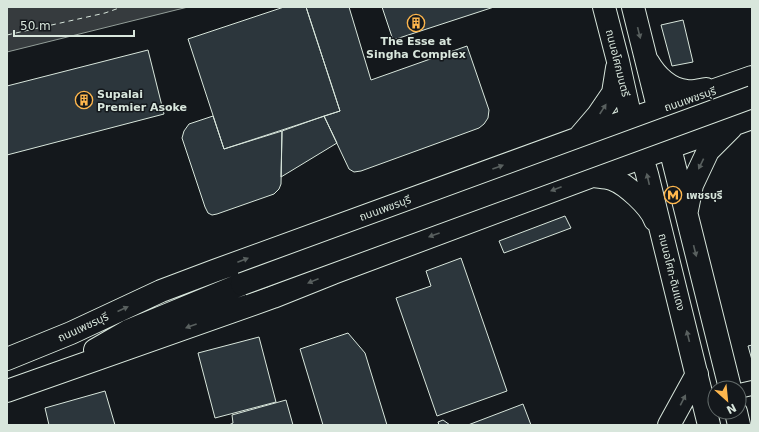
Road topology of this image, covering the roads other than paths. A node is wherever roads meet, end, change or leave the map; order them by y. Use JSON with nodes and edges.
{"nodes":[{"id":1,"x":604,"y":7,"type":"edge"},
{"id":2,"x":633,"y":7,"type":"edge"},
{"id":3,"x":646,"y":59,"type":"junction"},
{"id":4,"x":618,"y":61,"type":"junction"},
{"id":5,"x":752,"y":77,"type":"edge"},
{"id":6,"x":724,"y":88,"type":"junction"},
{"id":7,"x":752,"y":96,"type":"edge"},
{"id":8,"x":659,"y":110,"type":"junction"},
{"id":9,"x":631,"y":119,"type":"junction"},
{"id":10,"x":743,"y":121,"type":"edge"},
{"id":11,"x":578,"y":138,"type":"junction"},
{"id":12,"x":670,"y":148,"type":"junction"},
{"id":13,"x":643,"y":157,"type":"junction"},
{"id":14,"x":592,"y":176,"type":"junction"},
{"id":15,"x":461,"y":181,"type":"junction"},
{"id":16,"x":686,"y":213,"type":"junction"},
{"id":17,"x":476,"y":219,"type":"junction"},
{"id":18,"x":665,"y":244,"type":"junction"},
{"id":19,"x":128,"y":331,"type":"junction"},
{"id":20,"x":15,"y":356,"type":"edge"},
{"id":21,"x":697,"y":374,"type":"junction"},
{"id":22,"x":728,"y":380,"type":"edge"},
{"id":23,"x":36,"y":381,"type":"junction"},
{"id":24,"x":7,"y":391,"type":"edge"},
{"id":25,"x":669,"y":425,"type":"edge"},
{"id":26,"x":709,"y":425,"type":"edge"}],
"edges":[{"from":1,"to":4,"type":"main road","name":"ถนนอโศกมนตรี"},
{"from":2,"to":3,"type":"main road","one_way":true},
{"from":3,"to":6,"type":"main road"},
{"from":3,"to":8,"type":"main road"},
{"from":4,"to":9,"type":"main road","name":"ถนนอโศกมนตรี"},
{"from":11,"to":4,"type":"main road","one_way":true},
{"from":5,"to":6,"type":"main road","name":"ถนนเพชรบุรี"},
{"from":6,"to":8,"type":"main road","name":"ถนนเพชรบุรี"},
{"from":7,"to":19,"type":"main road","name":"ถนนเพชรบุรี","bridge":true},
{"from":8,"to":9,"type":"main road","name":"ถนนเพชรบุรี"},
{"from":8,"to":12,"type":"main road"},
{"from":9,"to":11,"type":"main road","name":"ถนนเพชรบุรี"},
{"from":9,"to":13,"type":"main road","name":"ถนนอโศก-ดินแดง"},
{"from":10,"to":12,"type":"main road","name":"ถนนเพชรบุรี"},
{"from":10,"to":16,"type":"main road","one_way":true},
{"from":15,"to":11,"type":"main road","name":"ถนนเพชรบุรี","one_way":true},
{"from":12,"to":13,"type":"main road","name":"ถนนเพชรบุรี"},
{"from":12,"to":16,"type":"main road"},
{"from":13,"to":14,"type":"main road","name":"ถนนเพชรบุรี"},
{"from":18,"to":13,"type":"main road","name":"ถนนอโศก-ดินแดง","one_way":true},
{"from":14,"to":17,"type":"main road","name":"ถนนเพชรบุรี","one_way":true},
{"from":14,"to":18,"type":"main road"},
{"from":15,"to":17,"type":"main road"},
{"from":20,"to":15,"type":"main road","name":"ถนนเพชรบุรี","one_way":true},
{"from":16,"to":22,"type":"main road","one_way":true},
{"from":17,"to":23,"type":"main road","name":"ถนนเพชรบุรี","one_way":true},
{"from":21,"to":18,"type":"main road","name":"ถนนอโศก-ดินแดง","one_way":true},
{"from":19,"to":20,"type":"main road","name":"ถนนเพชรบุรี"},
{"from":19,"to":23,"type":"main road","name":"ถนนเพชรบุรี"},
{"from":25,"to":21,"type":"main road","one_way":true},
{"from":21,"to":26,"type":"main road","name":"ถนนอโศก-ดินแดง"},
{"from":23,"to":24,"type":"main road","name":"ถนนเพชรบุรี"}]}
